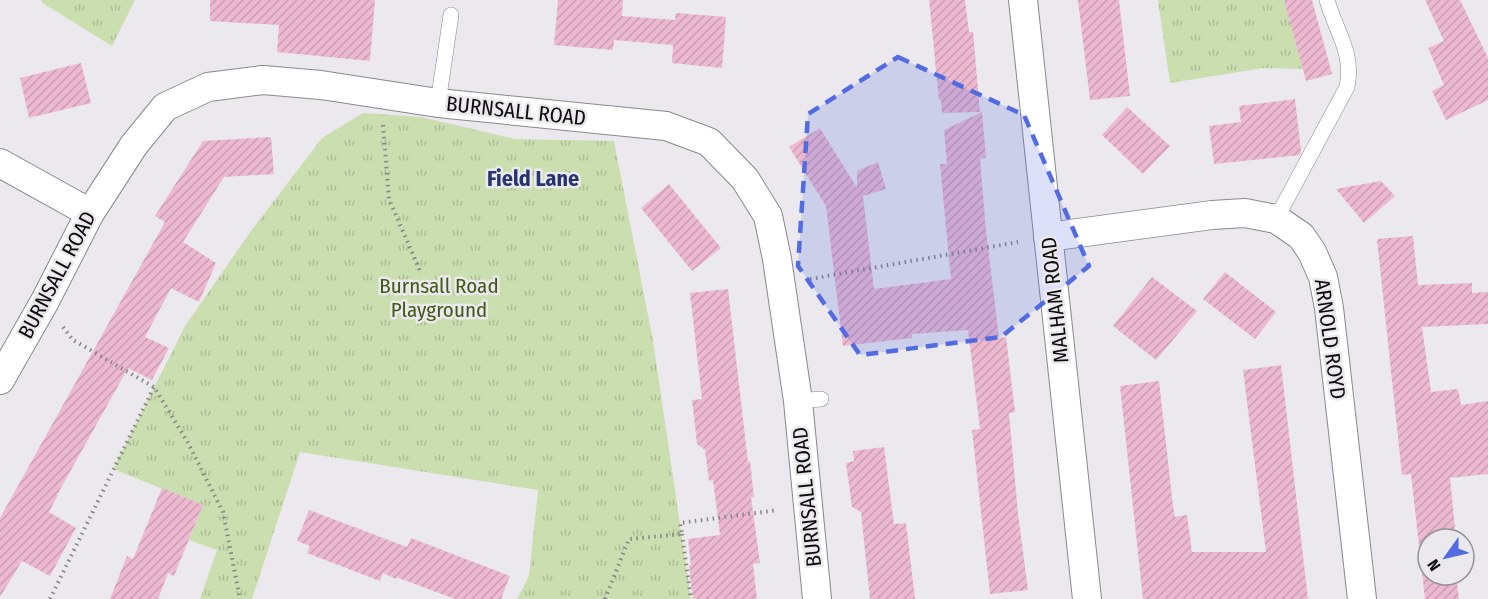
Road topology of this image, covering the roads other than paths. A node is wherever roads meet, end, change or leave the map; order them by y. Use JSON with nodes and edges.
{"nodes":[{"id":1,"x":1023,"y":0,"type":"edge"},
{"id":2,"x":1327,"y":0,"type":"edge"},
{"id":3,"x":451,"y":15,"type":"dead end"},
{"id":4,"x":438,"y":103,"type":"junction"},
{"id":5,"x":0,"y":163,"type":"edge"},
{"id":6,"x":90,"y":213,"type":"junction"},
{"id":7,"x":1276,"y":219,"type":"junction"},
{"id":8,"x":1048,"y":237,"type":"junction"},
{"id":9,"x":0,"y":380,"type":"edge"},
{"id":10,"x":817,"y":599,"type":"edge"},
{"id":11,"x":1087,"y":599,"type":"edge"},
{"id":12,"x":1362,"y":599,"type":"edge"}],
"edges":[{"from":1,"to":8,"type":"street","name":"MALHAM ROAD"},
{"from":2,"to":7,"type":"lane"},
{"from":3,"to":4,"type":"lane"},
{"from":4,"to":6,"type":"street","name":"BURNSALL ROAD"},
{"from":4,"to":10,"type":"street","name":"BURNSALL ROAD"},
{"from":5,"to":6,"type":"street"},
{"from":6,"to":9,"type":"street","name":"BURNSALL ROAD"},
{"from":7,"to":8,"type":"street","name":"ARNOLD ROYD"},
{"from":7,"to":12,"type":"street","name":"ARNOLD ROYD"},
{"from":8,"to":11,"type":"street","name":"MALHAM ROAD"}]}
